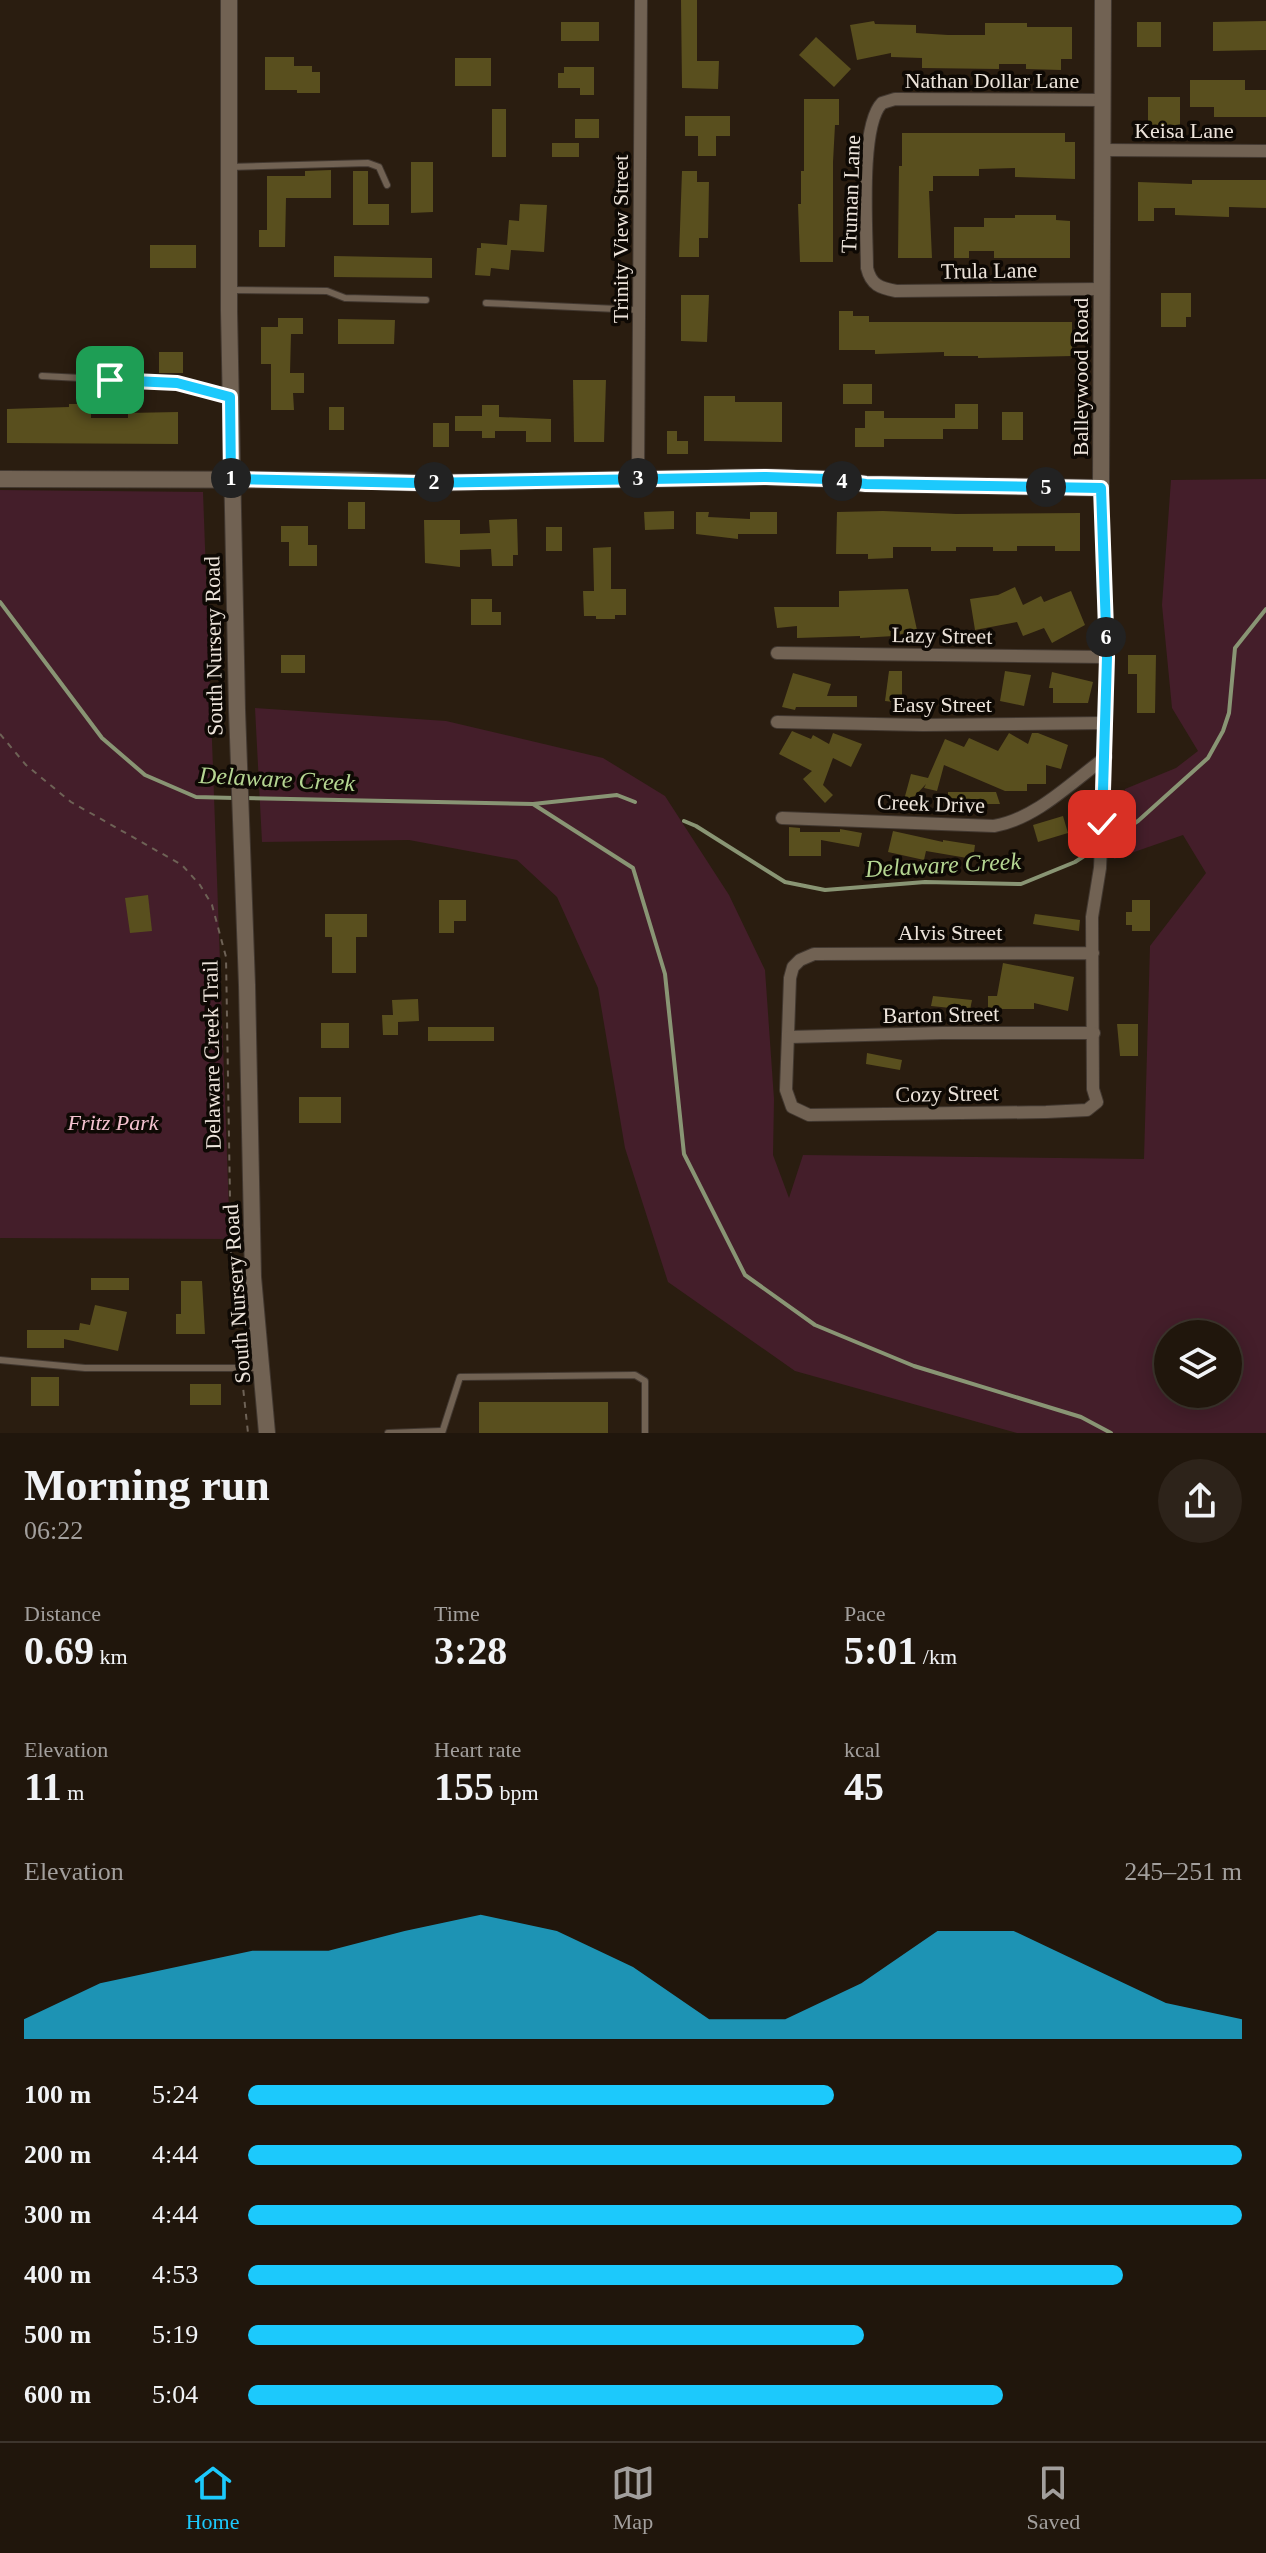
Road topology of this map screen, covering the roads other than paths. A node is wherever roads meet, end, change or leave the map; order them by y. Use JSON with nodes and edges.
{"nodes":[{"id":1,"x":229,"y":0,"type":"edge"},
{"id":2,"x":641,"y":0,"type":"edge"},
{"id":3,"x":1103,"y":0,"type":"edge"},
{"id":4,"x":1103,"y":100,"type":"junction"},
{"id":5,"x":882,"y":103,"type":"joint"},
{"id":6,"x":1103,"y":150,"type":"junction"},
{"id":7,"x":1266,"y":151,"type":"edge"},
{"id":8,"x":229,"y":167,"type":"junction"},
{"id":9,"x":387,"y":185,"type":"dead end"},
{"id":10,"x":877,"y":286,"type":"joint"},
{"id":11,"x":1102,"y":289,"type":"junction"},
{"id":12,"x":229,"y":290,"type":"junction"},
{"id":13,"x":426,"y":300,"type":"dead end"},
{"id":14,"x":486,"y":303,"type":"dead end"},
{"id":15,"x":639,"y":310,"type":"junction"},
{"id":16,"x":42,"y":376,"type":"dead end"},
{"id":17,"x":230,"y":397,"type":"junction"},
{"id":18,"x":638,"y":478,"type":"junction"},
{"id":19,"x":0,"y":479,"type":"edge"},
{"id":20,"x":231,"y":479,"type":"junction"},
{"id":21,"x":1101,"y":488,"type":"junction"},
{"id":22,"x":777,"y":653,"type":"dead end"},
{"id":23,"x":1107,"y":657,"type":"junction"},
{"id":24,"x":777,"y":722,"type":"dead end"},
{"id":25,"x":1106,"y":723,"type":"junction"},
{"id":26,"x":1106,"y":757,"type":"junction"},
{"id":27,"x":782,"y":818,"type":"dead end"},
{"id":28,"x":1093,"y":953,"type":"junction"},
{"id":29,"x":1094,"y":1033,"type":"junction"},
{"id":30,"x":789,"y":1037,"type":"junction"},
{"id":31,"x":1093,"y":1089,"type":"joint"},
{"id":32,"x":0,"y":1360,"type":"edge"},
{"id":33,"x":261,"y":1368,"type":"junction"},
{"id":34,"x":441,"y":1432,"type":"edge"},
{"id":35,"x":267,"y":1433,"type":"edge"},
{"id":36,"x":388,"y":1433,"type":"edge"},
{"id":37,"x":645,"y":1433,"type":"edge"}],
"edges":[{"from":1,"to":8,"type":"street","name":"South Nursery Road"},
{"from":2,"to":15,"type":"street","name":"Trinity View Street"},
{"from":3,"to":4,"type":"street","name":"Balleywood Road"},
{"from":4,"to":5,"type":"street","name":"Nathan Dollar Lane"},
{"from":4,"to":6,"type":"street","name":"Balleywood Road"},
{"from":5,"to":10,"type":"street","name":"Truman Lane"},
{"from":6,"to":7,"type":"street","name":"Keisa Lane"},
{"from":6,"to":11,"type":"street","name":"Balleywood Road"},
{"from":8,"to":9,"type":"lane"},
{"from":8,"to":12,"type":"street","name":"South Nursery Road"},
{"from":10,"to":11,"type":"street","name":"Trula Lane"},
{"from":11,"to":21,"type":"street","name":"Balleywood Road"},
{"from":12,"to":13,"type":"lane"},
{"from":12,"to":17,"type":"street","name":"South Nursery Road"},
{"from":14,"to":15,"type":"lane"},
{"from":15,"to":18,"type":"street","name":"Trinity View Street"},
{"from":16,"to":17,"type":"lane"},
{"from":17,"to":20,"type":"street","name":"South Nursery Road"},
{"from":18,"to":20,"type":"street"},
{"from":18,"to":21,"type":"street"},
{"from":19,"to":20,"type":"street"},
{"from":20,"to":33,"type":"street","name":"South Nursery Road"},
{"from":21,"to":23,"type":"street","name":"Balleywood Road"},
{"from":22,"to":23,"type":"street","name":"Lazy Street"},
{"from":23,"to":25,"type":"street","name":"Balleywood Road"},
{"from":24,"to":25,"type":"street","name":"Easy Street"},
{"from":25,"to":26,"type":"street","name":"Balleywood Road"},
{"from":26,"to":27,"type":"street","name":"Creek Drive"},
{"from":26,"to":28,"type":"street","name":"Balleywood Road"},
{"from":28,"to":29,"type":"street","name":"Balleywood Road"},
{"from":28,"to":30,"type":"street","name":"Alvis Street"},
{"from":29,"to":30,"type":"street","name":"Barton Street"},
{"from":29,"to":31,"type":"street","name":"Balleywood Road"},
{"from":30,"to":31,"type":"street","name":"Cozy Street"},
{"from":32,"to":33,"type":"lane"},
{"from":33,"to":35,"type":"street","name":"South Nursery Road"},
{"from":34,"to":36,"type":"lane"},
{"from":34,"to":37,"type":"lane"}]}
